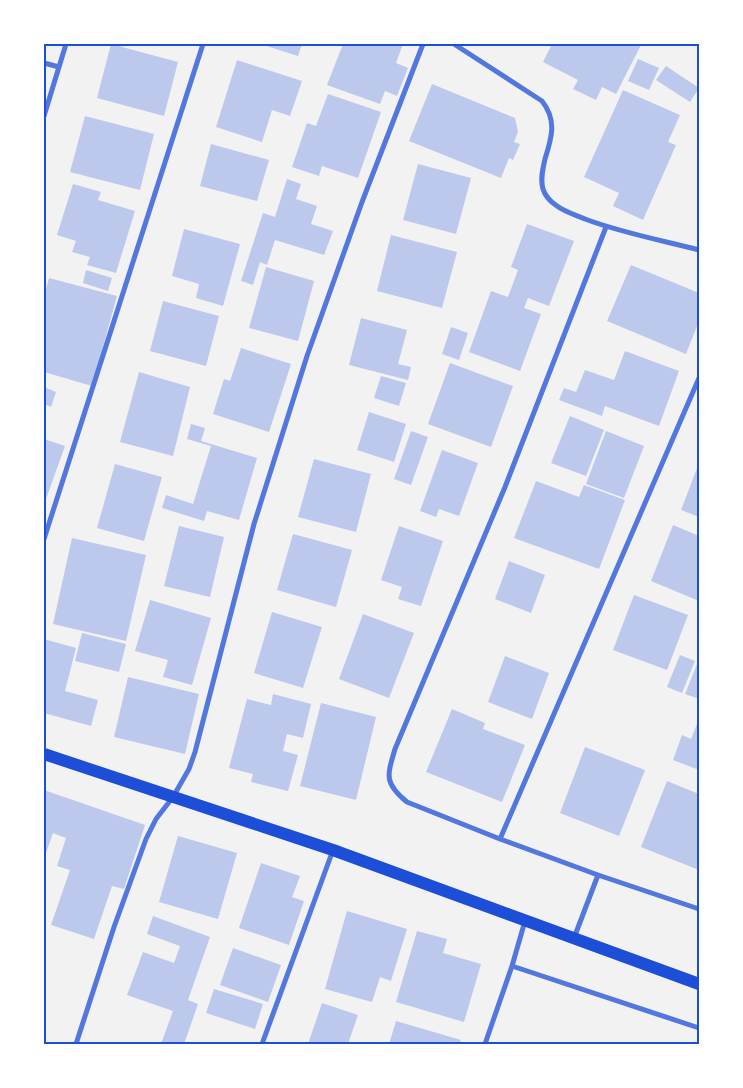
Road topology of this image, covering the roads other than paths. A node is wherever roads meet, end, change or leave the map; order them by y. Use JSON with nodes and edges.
{"nodes":[{"id":1,"x":66,"y":44,"type":"edge"},
{"id":2,"x":203,"y":44,"type":"edge"},
{"id":3,"x":423,"y":44,"type":"edge"},
{"id":4,"x":454,"y":44,"type":"edge"},
{"id":5,"x":44,"y":63,"type":"edge"},
{"id":6,"x":59,"y":67,"type":"junction"},
{"id":7,"x":44,"y":116,"type":"edge"},
{"id":8,"x":606,"y":227,"type":"junction"},
{"id":9,"x":699,"y":248,"type":"edge"},
{"id":10,"x":699,"y":378,"type":"edge"},
{"id":11,"x":44,"y":539,"type":"edge"},
{"id":12,"x":44,"y":754,"type":"edge"},
{"id":13,"x":173,"y":797,"type":"junction"},
{"id":14,"x":500,"y":839,"type":"junction"},
{"id":15,"x":333,"y":850,"type":"junction"},
{"id":16,"x":598,"y":875,"type":"junction"},
{"id":17,"x":699,"y":909,"type":"edge"},
{"id":18,"x":525,"y":920,"type":"junction"},
{"id":19,"x":574,"y":938,"type":"junction"},
{"id":20,"x":512,"y":966,"type":"junction"},
{"id":21,"x":699,"y":984,"type":"edge"},
{"id":22,"x":699,"y":1028,"type":"edge"},
{"id":23,"x":76,"y":1044,"type":"edge"},
{"id":24,"x":262,"y":1044,"type":"edge"},
{"id":25,"x":485,"y":1044,"type":"edge"}],
"edges":[{"from":1,"to":6,"type":"street"},
{"from":2,"to":11,"type":"street"},
{"from":3,"to":13,"type":"street"},
{"from":4,"to":8,"type":"street"},
{"from":5,"to":6,"type":"street"},
{"from":6,"to":7,"type":"street"},
{"from":8,"to":9,"type":"street"},
{"from":8,"to":14,"type":"street"},
{"from":10,"to":14,"type":"street"},
{"from":12,"to":13,"type":"main road"},
{"from":13,"to":15,"type":"main road"},
{"from":13,"to":23,"type":"street"},
{"from":14,"to":16,"type":"street"},
{"from":15,"to":18,"type":"main road"},
{"from":15,"to":24,"type":"street"},
{"from":16,"to":17,"type":"street"},
{"from":16,"to":19,"type":"street"},
{"from":18,"to":19,"type":"main road"},
{"from":18,"to":20,"type":"street"},
{"from":19,"to":21,"type":"main road"},
{"from":20,"to":22,"type":"street"},
{"from":20,"to":25,"type":"street"}]}
